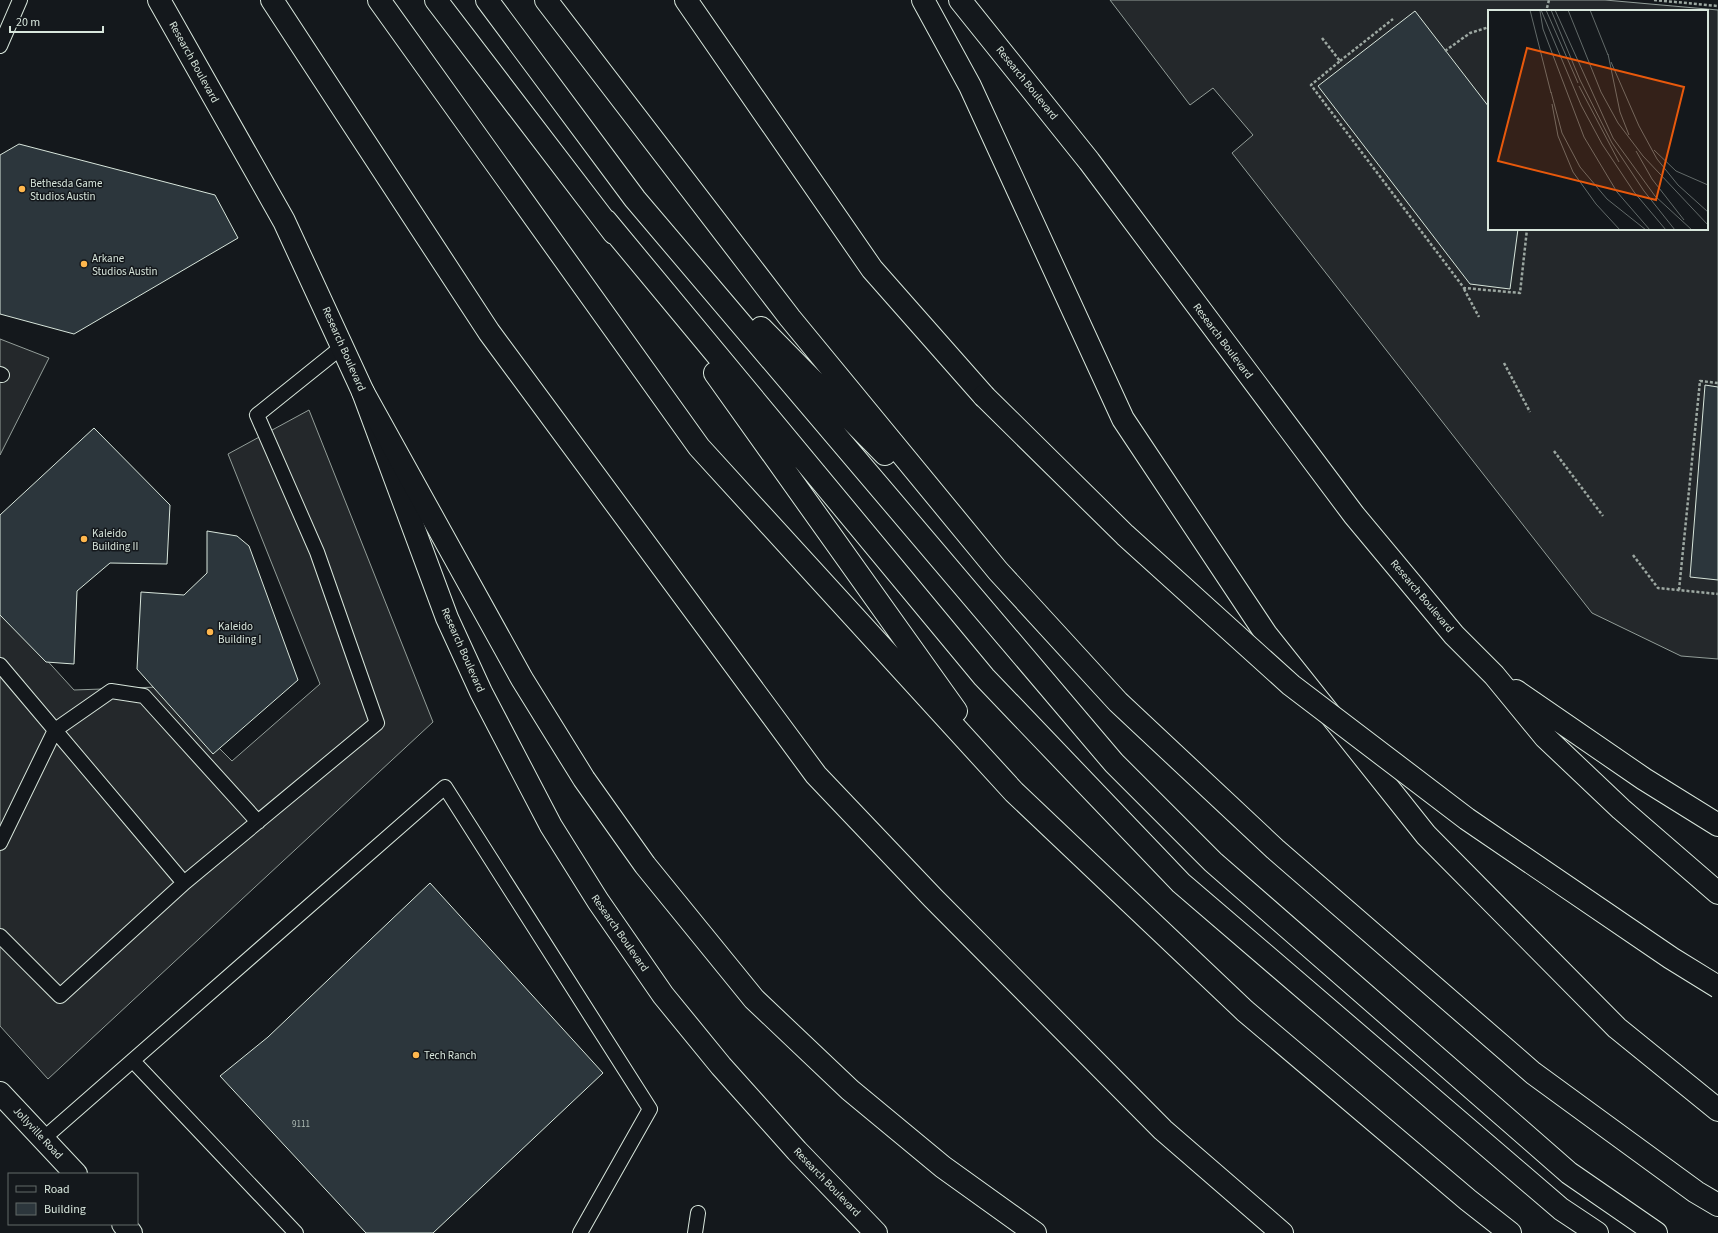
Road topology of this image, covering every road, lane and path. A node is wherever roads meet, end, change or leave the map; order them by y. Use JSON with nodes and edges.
{"nodes":[{"id":1,"x":20,"y":0,"type":"edge"},
{"id":2,"x":159,"y":0,"type":"edge"},
{"id":3,"x":272,"y":0,"type":"edge"},
{"id":4,"x":379,"y":0,"type":"edge"},
{"id":5,"x":436,"y":0,"type":"edge"},
{"id":6,"x":487,"y":0,"type":"edge"},
{"id":7,"x":546,"y":0,"type":"edge"},
{"id":8,"x":686,"y":0,"type":"edge"},
{"id":9,"x":923,"y":0,"type":"edge"},
{"id":10,"x":960,"y":0,"type":"edge"},
{"id":11,"x":1549,"y":0,"type":"edge"},
{"id":12,"x":1654,"y":0,"type":"edge"},
{"id":13,"x":1718,"y":6,"type":"edge"},
{"id":14,"x":1547,"y":8,"type":"dead end"},
{"id":15,"x":1393,"y":19,"type":"dead end"},
{"id":16,"x":1488,"y":27,"type":"edge"},
{"id":17,"x":1322,"y":38,"type":"dead end"},
{"id":18,"x":0,"y":46,"type":"edge"},
{"id":19,"x":1445,"y":50,"type":"dead end"},
{"id":20,"x":1340,"y":61,"type":"junction"},
{"id":21,"x":635,"y":199,"type":"junction"},
{"id":22,"x":606,"y":221,"type":"junction"},
{"id":23,"x":1527,"y":230,"type":"edge"},
{"id":24,"x":1464,"y":288,"type":"junction"},
{"id":25,"x":1479,"y":317,"type":"dead end"},
{"id":26,"x":343,"y":346,"type":"junction"},
{"id":27,"x":1504,"y":363,"type":"dead end"},
{"id":28,"x":1718,"y":384,"type":"edge"},
{"id":29,"x":363,"y":392,"type":"junction"},
{"id":30,"x":1530,"y":412,"type":"dead end"},
{"id":31,"x":1554,"y":451,"type":"dead end"},
{"id":32,"x":1603,"y":516,"type":"dead end"},
{"id":33,"x":1633,"y":555,"type":"dead end"},
{"id":34,"x":998,"y":571,"type":"junction"},
{"id":35,"x":1679,"y":590,"type":"junction"},
{"id":36,"x":1718,"y":594,"type":"edge"},
{"id":37,"x":0,"y":665,"type":"edge"},
{"id":38,"x":1494,"y":675,"type":"junction"},
{"id":39,"x":54,"y":730,"type":"junction"},
{"id":40,"x":1014,"y":792,"type":"junction"},
{"id":41,"x":258,"y":822,"type":"junction"},
{"id":42,"x":1718,"y":825,"type":"edge"},
{"id":43,"x":0,"y":843,"type":"edge"},
{"id":44,"x":184,"y":883,"type":"junction"},
{"id":45,"x":1718,"y":893,"type":"edge"},
{"id":46,"x":0,"y":936,"type":"edge"},
{"id":47,"x":1718,"y":987,"type":"edge"},
{"id":48,"x":133,"y":1061,"type":"junction"},
{"id":49,"x":0,"y":1093,"type":"edge"},
{"id":50,"x":1718,"y":1110,"type":"edge"},
{"id":51,"x":43,"y":1139,"type":"junction"},
{"id":52,"x":75,"y":1173,"type":"edge"},
{"id":53,"x":1718,"y":1205,"type":"edge"},
{"id":54,"x":698,"y":1213,"type":"dead end"},
{"id":55,"x":124,"y":1225,"type":"edge"},
{"id":56,"x":131,"y":1233,"type":"edge"},
{"id":57,"x":296,"y":1233,"type":"edge"},
{"id":58,"x":580,"y":1233,"type":"edge"},
{"id":59,"x":695,"y":1233,"type":"edge"},
{"id":60,"x":876,"y":1233,"type":"edge"},
{"id":61,"x":1035,"y":1233,"type":"edge"},
{"id":62,"x":1282,"y":1233,"type":"edge"},
{"id":63,"x":1510,"y":1233,"type":"edge"},
{"id":64,"x":1598,"y":1233,"type":"edge"},
{"id":65,"x":1656,"y":1233,"type":"edge"}],
"edges":[{"from":1,"to":18,"type":"lane"},
{"from":2,"to":26,"type":"main road","name":"Research Boulevard"},
{"from":3,"to":62,"type":"main road"},
{"from":4,"to":40,"type":"main road"},
{"from":5,"to":22,"type":"main road"},
{"from":6,"to":21,"type":"main road"},
{"from":7,"to":34,"type":"main road"},
{"from":8,"to":47,"type":"main road","bridge":true},
{"from":9,"to":50,"type":"main road"},
{"from":10,"to":38,"type":"main road","name":"Research Boulevard"},
{"from":11,"to":14,"type":"path"},
{"from":12,"to":13,"type":"path"},
{"from":15,"to":20,"type":"path"},
{"from":16,"to":19,"type":"path"},
{"from":17,"to":20,"type":"path"},
{"from":20,"to":24,"type":"path"},
{"from":21,"to":34,"type":"main road"},
{"from":21,"to":65,"type":"main road"},
{"from":22,"to":40,"type":"main road"},
{"from":22,"to":64,"type":"main road"},
{"from":23,"to":24,"type":"path"},
{"from":24,"to":25,"type":"path"},
{"from":26,"to":29,"type":"main road","name":"Research Boulevard"},
{"from":26,"to":41,"type":"lane"},
{"from":27,"to":30,"type":"path"},
{"from":28,"to":35,"type":"path"},
{"from":29,"to":60,"type":"main road","name":"Research Boulevard"},
{"from":29,"to":61,"type":"main road"},
{"from":31,"to":32,"type":"path"},
{"from":33,"to":35,"type":"path"},
{"from":34,"to":53,"type":"main road"},
{"from":35,"to":36,"type":"path"},
{"from":37,"to":39,"type":"lane"},
{"from":38,"to":42,"type":"main road"},
{"from":38,"to":45,"type":"main road"},
{"from":39,"to":41,"type":"lane"},
{"from":39,"to":43,"type":"lane"},
{"from":39,"to":44,"type":"lane"},
{"from":40,"to":63,"type":"main road"},
{"from":41,"to":44,"type":"lane"},
{"from":44,"to":46,"type":"lane"},
{"from":48,"to":51,"type":"lane"},
{"from":48,"to":57,"type":"lane"},
{"from":48,"to":58,"type":"lane"},
{"from":49,"to":51,"type":"main road","name":"Jollyville Road"},
{"from":51,"to":52,"type":"main road","name":"Jollyville Road"},
{"from":54,"to":59,"type":"lane"},
{"from":55,"to":56,"type":"main road"}]}
